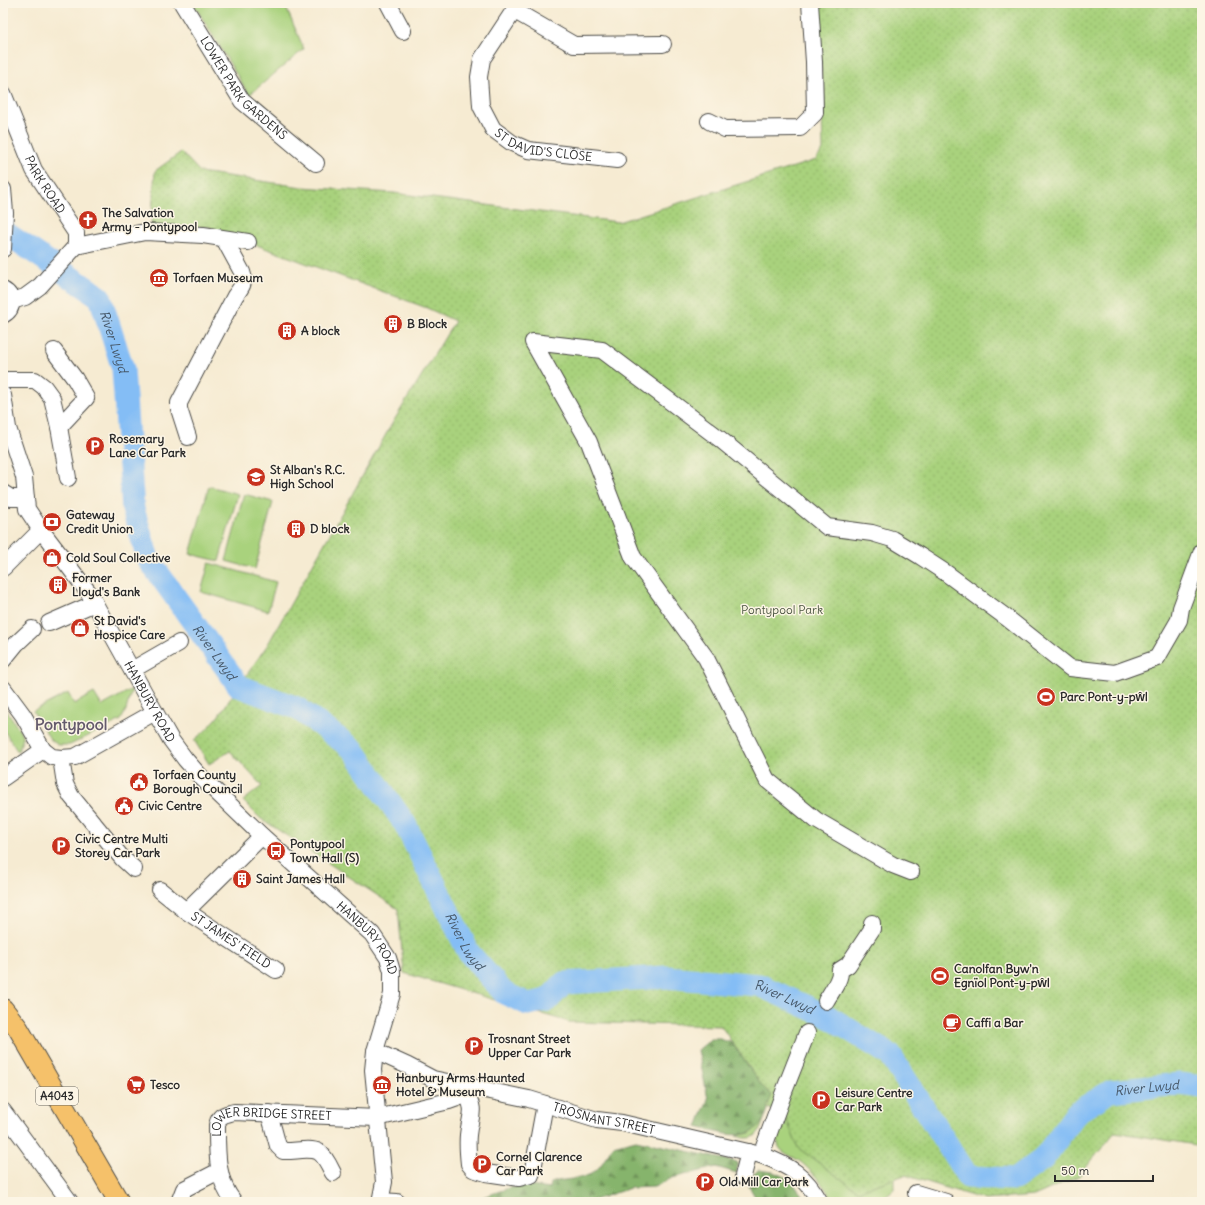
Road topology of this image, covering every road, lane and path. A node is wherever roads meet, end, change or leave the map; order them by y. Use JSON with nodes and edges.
{"nodes":[{"id":1,"x":182,"y":3,"type":"edge"},
{"id":2,"x":388,"y":3,"type":"edge"},
{"id":3,"x":810,"y":3,"type":"edge"},
{"id":4,"x":517,"y":7,"type":"edge"},
{"id":5,"x":403,"y":31,"type":"dead end"},
{"id":6,"x":663,"y":44,"type":"dead end"},
{"id":7,"x":3,"y":93,"type":"edge"},
{"id":8,"x":709,"y":121,"type":"dead end"},
{"id":9,"x":617,"y":160,"type":"dead end"},
{"id":10,"x":316,"y":163,"type":"dead end"},
{"id":11,"x":3,"y":189,"type":"edge"},
{"id":12,"x":224,"y":239,"type":"junction"},
{"id":13,"x":248,"y":242,"type":"dead end"},
{"id":14,"x":3,"y":249,"type":"edge"},
{"id":15,"x":73,"y":249,"type":"junction"},
{"id":16,"x":7,"y":296,"type":"edge"},
{"id":17,"x":3,"y":316,"type":"edge"},
{"id":18,"x":54,"y":351,"type":"dead end"},
{"id":19,"x":3,"y":380,"type":"edge"},
{"id":20,"x":3,"y":395,"type":"edge"},
{"id":21,"x":59,"y":427,"type":"junction"},
{"id":22,"x":188,"y":437,"type":"dead end"},
{"id":23,"x":68,"y":478,"type":"dead end"},
{"id":24,"x":3,"y":493,"type":"edge"},
{"id":25,"x":26,"y":498,"type":"junction"},
{"id":26,"x":40,"y":530,"type":"junction"},
{"id":27,"x":1202,"y":551,"type":"edge"},
{"id":28,"x":3,"y":568,"type":"edge"},
{"id":29,"x":95,"y":603,"type":"junction"},
{"id":30,"x":49,"y":623,"type":"dead end"},
{"id":31,"x":32,"y":629,"type":"dead end"},
{"id":32,"x":179,"y":643,"type":"dead end"},
{"id":33,"x":3,"y":660,"type":"edge"},
{"id":34,"x":132,"y":670,"type":"junction"},
{"id":35,"x":3,"y":688,"type":"edge"},
{"id":36,"x":155,"y":712,"type":"junction"},
{"id":37,"x":44,"y":750,"type":"junction"},
{"id":38,"x":61,"y":758,"type":"junction"},
{"id":39,"x":3,"y":778,"type":"edge"},
{"id":40,"x":262,"y":836,"type":"junction"},
{"id":41,"x":134,"y":869,"type":"dead end"},
{"id":42,"x":911,"y":872,"type":"dead end"},
{"id":43,"x":160,"y":890,"type":"dead end"},
{"id":44,"x":186,"y":911,"type":"junction"},
{"id":45,"x":872,"y":923,"type":"dead end"},
{"id":46,"x":276,"y":970,"type":"dead end"},
{"id":47,"x":826,"y":1001,"type":"dead end"},
{"id":48,"x":3,"y":1009,"type":"edge"},
{"id":49,"x":807,"y":1033,"type":"dead end"},
{"id":50,"x":375,"y":1051,"type":"junction"},
{"id":51,"x":467,"y":1089,"type":"junction"},
{"id":52,"x":545,"y":1104,"type":"junction"},
{"id":53,"x":3,"y":1112,"type":"edge"},
{"id":54,"x":270,"y":1113,"type":"junction"},
{"id":55,"x":377,"y":1118,"type":"junction"},
{"id":56,"x":755,"y":1154,"type":"junction"},
{"id":57,"x":219,"y":1171,"type":"junction"},
{"id":58,"x":333,"y":1173,"type":"dead end"},
{"id":59,"x":743,"y":1176,"type":"dead end"},
{"id":60,"x":916,"y":1193,"type":"dead end"},
{"id":61,"x":70,"y":1202,"type":"edge"},
{"id":62,"x":119,"y":1202,"type":"edge"},
{"id":63,"x":179,"y":1202,"type":"edge"},
{"id":64,"x":234,"y":1202,"type":"edge"},
{"id":65,"x":380,"y":1202,"type":"edge"},
{"id":66,"x":397,"y":1202,"type":"edge"},
{"id":67,"x":820,"y":1202,"type":"edge"},
{"id":68,"x":946,"y":1202,"type":"edge"}],
"edges":[{"from":1,"to":10,"type":"street","name":"LOWER PARK GARDENS"},
{"from":2,"to":5,"type":"street"},
{"from":3,"to":8,"type":"street"},
{"from":4,"to":6,"type":"street"},
{"from":4,"to":9,"type":"street","name":"ST DAVID'S CLOSE"},
{"from":7,"to":15,"type":"street","name":"PARK ROAD"},
{"from":11,"to":14,"type":"street"},
{"from":12,"to":13,"type":"street"},
{"from":12,"to":15,"type":"street"},
{"from":12,"to":22,"type":"street"},
{"from":15,"to":16,"type":"street"},
{"from":16,"to":17,"type":"street"},
{"from":18,"to":21,"type":"street"},
{"from":19,"to":21,"type":"street"},
{"from":20,"to":25,"type":"street","name":"HANBURY ROAD"},
{"from":21,"to":23,"type":"street"},
{"from":24,"to":25,"type":"street"},
{"from":25,"to":26,"type":"street","name":"HANBURY ROAD"},
{"from":26,"to":28,"type":"street"},
{"from":26,"to":29,"type":"street","name":"HANBURY ROAD"},
{"from":27,"to":42,"type":"street"},
{"from":29,"to":30,"type":"street"},
{"from":29,"to":34,"type":"street","name":"HANBURY ROAD"},
{"from":31,"to":33,"type":"street"},
{"from":32,"to":34,"type":"street"},
{"from":34,"to":36,"type":"street","name":"HANBURY ROAD"},
{"from":35,"to":37,"type":"street"},
{"from":36,"to":38,"type":"street"},
{"from":36,"to":40,"type":"street","name":"HANBURY ROAD"},
{"from":37,"to":38,"type":"street"},
{"from":37,"to":39,"type":"street"},
{"from":38,"to":41,"type":"street"},
{"from":40,"to":44,"type":"street","name":"ST JAMES' FIELD"},
{"from":40,"to":50,"type":"street","name":"HANBURY ROAD"},
{"from":43,"to":44,"type":"street","name":"ST JAMES' FIELD"},
{"from":44,"to":46,"type":"street","name":"ST JAMES' FIELD"},
{"from":45,"to":47,"type":"street"},
{"from":48,"to":62,"type":"main road","number":"A4043"},
{"from":49,"to":56,"type":"street"},
{"from":50,"to":51,"type":"street","name":"TROSNANT STREET"},
{"from":50,"to":55,"type":"street","name":"HANBURY ROAD"},
{"from":51,"to":52,"type":"street","name":"TROSNANT STREET"},
{"from":51,"to":52,"type":"street"},
{"from":51,"to":55,"type":"street","name":"LOWER BRIDGE STREET"},
{"from":52,"to":56,"type":"street","name":"TROSNANT STREET"},
{"from":53,"to":61,"type":"street"},
{"from":54,"to":55,"type":"street","name":"LOWER BRIDGE STREET"},
{"from":54,"to":57,"type":"street","name":"LOWER BRIDGE STREET"},
{"from":54,"to":58,"type":"street"},
{"from":55,"to":65,"type":"street","name":"HANBURY ROAD"},
{"from":56,"to":59,"type":"street"},
{"from":56,"to":67,"type":"street","name":"TROSNANT STREET"},
{"from":57,"to":63,"type":"street"},
{"from":57,"to":64,"type":"street","name":"LOWER BRIDGE STREET"},
{"from":60,"to":68,"type":"street"},
{"from":65,"to":66,"type":"street"}]}
